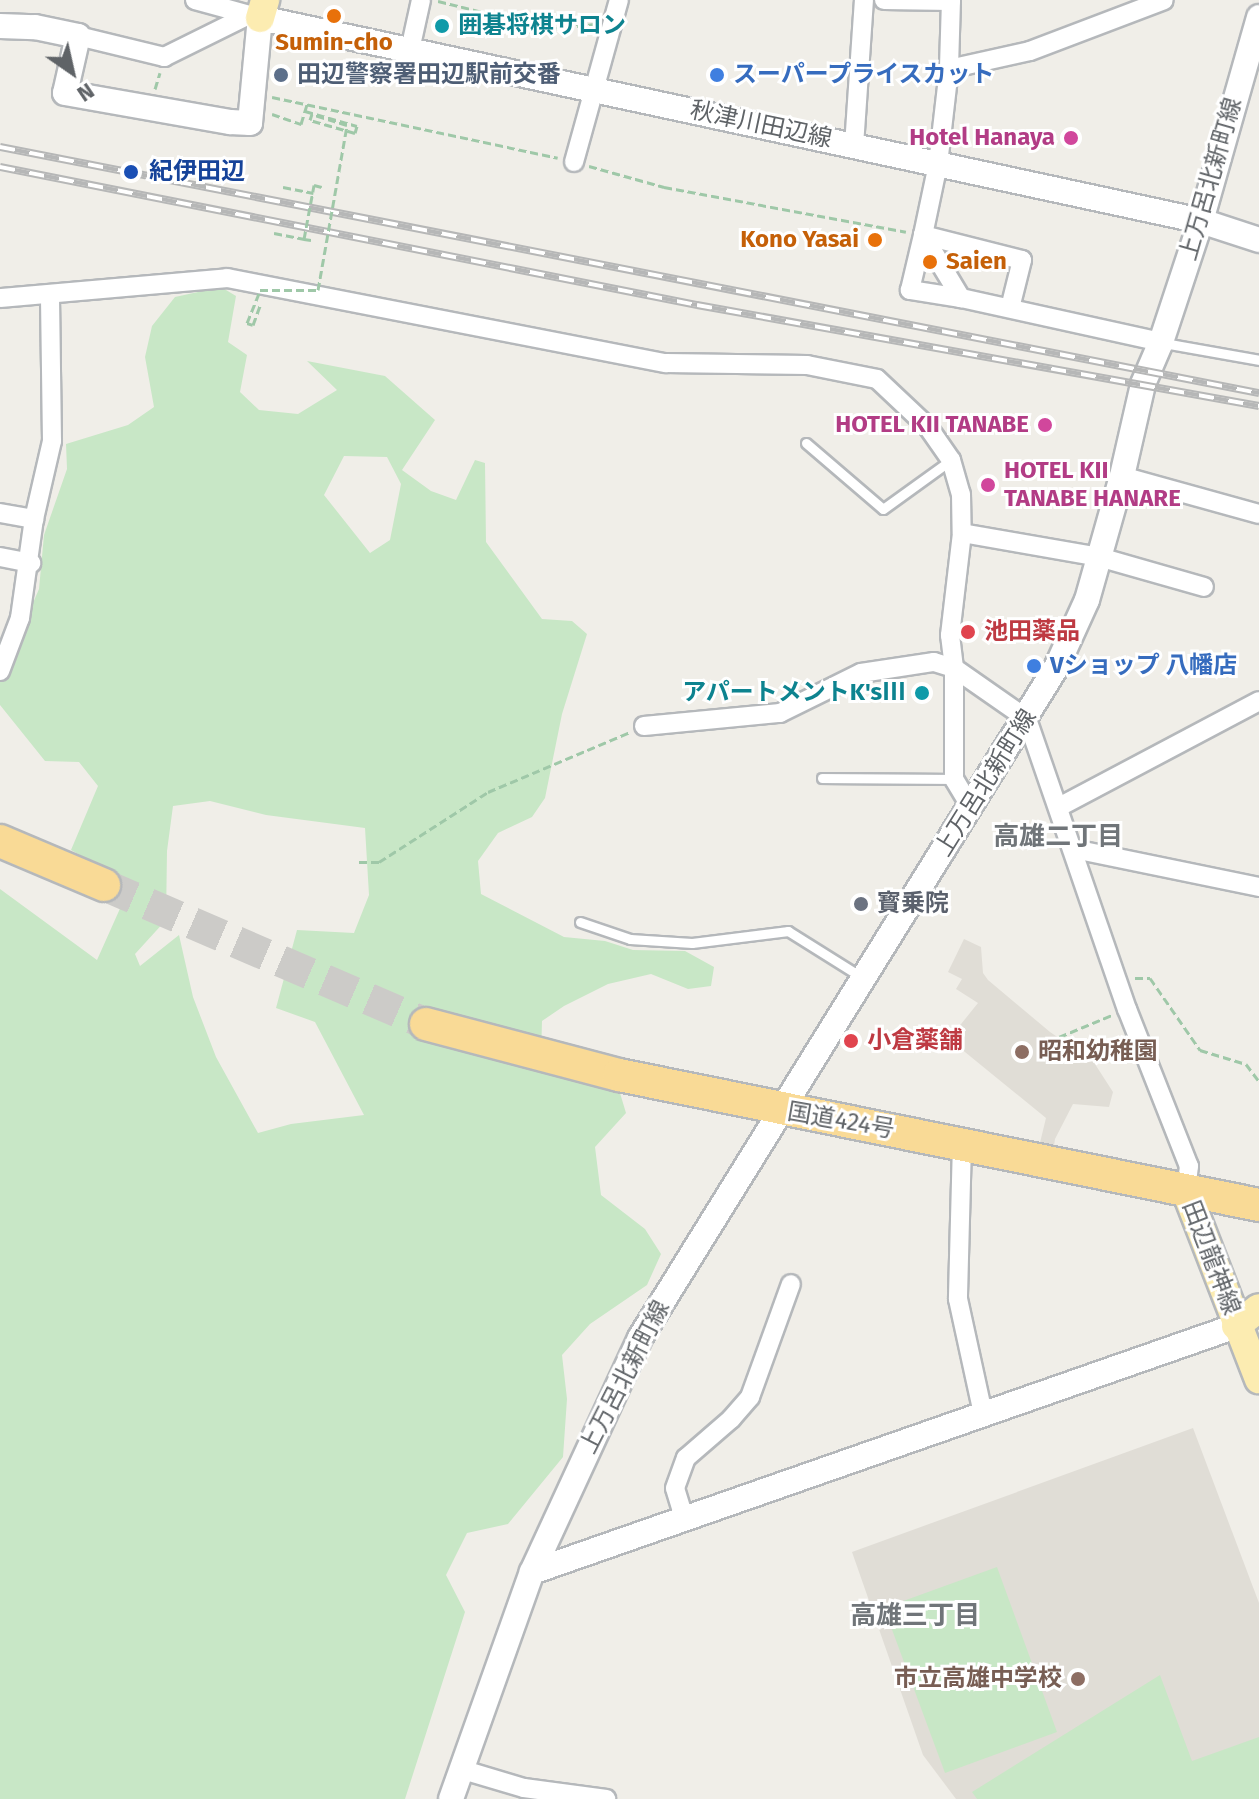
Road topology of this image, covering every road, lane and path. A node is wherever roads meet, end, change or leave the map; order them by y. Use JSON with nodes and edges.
{"nodes":[{"id":1,"x":421,"y":0,"type":"edge"},
{"id":2,"x":435,"y":0,"type":"edge"},
{"id":3,"x":619,"y":0,"type":"edge"},
{"id":4,"x":864,"y":0,"type":"edge"},
{"id":5,"x":884,"y":0,"type":"edge"},
{"id":6,"x":1164,"y":0,"type":"edge"},
{"id":7,"x":951,"y":1,"type":"edge"},
{"id":8,"x":200,"y":2,"type":"edge"},
{"id":9,"x":258,"y":11,"type":"edge"},
{"id":10,"x":1259,"y":17,"type":"edge"},
{"id":11,"x":613,"y":22,"type":"junction"},
{"id":12,"x":0,"y":26,"type":"edge"},
{"id":13,"x":78,"y":36,"type":"junction"},
{"id":14,"x":205,"y":39,"type":"junction"},
{"id":15,"x":410,"y":50,"type":"junction"},
{"id":16,"x":164,"y":57,"type":"junction"},
{"id":17,"x":949,"y":69,"type":"junction"},
{"id":18,"x":592,"y":89,"type":"junction"},
{"id":19,"x":252,"y":102,"type":"junction"},
{"id":20,"x":307,"y":104,"type":"dead end"},
{"id":21,"x":150,"y":108,"type":"junction"},
{"id":22,"x":305,"y":111,"type":"junction"},
{"id":23,"x":854,"y":146,"type":"junction"},
{"id":24,"x":574,"y":162,"type":"dead end"},
{"id":25,"x":938,"y":164,"type":"junction"},
{"id":26,"x":283,"y":187,"type":"dead end"},
{"id":27,"x":322,"y":187,"type":"dead end"},
{"id":28,"x":313,"y":193,"type":"junction"},
{"id":29,"x":1201,"y":221,"type":"junction"},
{"id":30,"x":274,"y":233,"type":"dead end"},
{"id":31,"x":923,"y":235,"type":"junction"},
{"id":32,"x":304,"y":239,"type":"junction"},
{"id":33,"x":311,"y":240,"type":"dead end"},
{"id":34,"x":1259,"y":240,"type":"edge"},
{"id":35,"x":269,"y":285,"type":"junction"},
{"id":36,"x":50,"y":295,"type":"junction"},
{"id":37,"x":0,"y":298,"type":"edge"},
{"id":38,"x":961,"y":298,"type":"junction"},
{"id":39,"x":1010,"y":308,"type":"junction"},
{"id":40,"x":1161,"y":342,"type":"junction"},
{"id":41,"x":1259,"y":360,"type":"edge"},
{"id":42,"x":806,"y":443,"type":"dead end"},
{"id":43,"x":951,"y":460,"type":"junction"},
{"id":44,"x":1122,"y":476,"type":"junction"},
{"id":45,"x":0,"y":513,"type":"edge"},
{"id":46,"x":1259,"y":514,"type":"edge"},
{"id":47,"x":34,"y":519,"type":"junction"},
{"id":48,"x":962,"y":533,"type":"junction"},
{"id":49,"x":0,"y":557,"type":"edge"},
{"id":50,"x":1099,"y":557,"type":"junction"},
{"id":51,"x":31,"y":563,"type":"junction"},
{"id":52,"x":1204,"y":587,"type":"dead end"},
{"id":53,"x":954,"y":668,"type":"junction"},
{"id":54,"x":0,"y":671,"type":"edge"},
{"id":55,"x":1259,"y":701,"type":"edge"},
{"id":56,"x":1027,"y":719,"type":"junction"},
{"id":57,"x":644,"y":726,"type":"joint"},
{"id":58,"x":822,"y":778,"type":"dead end"},
{"id":59,"x":954,"y":779,"type":"junction"},
{"id":60,"x":971,"y":807,"type":"junction"},
{"id":61,"x":1059,"y":807,"type":"junction"},
{"id":62,"x":0,"y":841,"type":"edge"},
{"id":63,"x":1074,"y":849,"type":"junction"},
{"id":64,"x":359,"y":862,"type":"dead end"},
{"id":65,"x":104,"y":885,"type":"tunnel mouth"},
{"id":66,"x":1259,"y":887,"type":"edge"},
{"id":67,"x":580,"y":922,"type":"dead end"},
{"id":68,"x":863,"y":978,"type":"junction"},
{"id":69,"x":1117,"y":979,"type":"junction"},
{"id":70,"x":1127,"y":1009,"type":"junction"},
{"id":71,"x":426,"y":1024,"type":"tunnel mouth"},
{"id":72,"x":1059,"y":1037,"type":"dead end"},
{"id":73,"x":1259,"y":1081,"type":"edge"},
{"id":74,"x":781,"y":1110,"type":"junction"},
{"id":75,"x":962,"y":1143,"type":"junction"},
{"id":76,"x":1186,"y":1191,"type":"junction"},
{"id":77,"x":1259,"y":1205,"type":"edge"},
{"id":78,"x":791,"y":1284,"type":"dead end"},
{"id":79,"x":1259,"y":1308,"type":"edge"},
{"id":80,"x":1236,"y":1326,"type":"junction"},
{"id":81,"x":1259,"y":1379,"type":"edge"},
{"id":82,"x":983,"y":1414,"type":"junction"},
{"id":83,"x":685,"y":1521,"type":"junction"},
{"id":84,"x":532,"y":1572,"type":"junction"},
{"id":85,"x":460,"y":1769,"type":"junction"},
{"id":86,"x":451,"y":1799,"type":"edge"},
{"id":87,"x":606,"y":1799,"type":"edge"}],
"edges":[{"from":1,"to":15,"type":"street"},
{"from":2,"to":11,"type":"path"},
{"from":3,"to":11,"type":"street"},
{"from":4,"to":23,"type":"street"},
{"from":5,"to":7,"type":"street"},
{"from":6,"to":17,"type":"street"},
{"from":7,"to":17,"type":"street"},
{"from":8,"to":9,"type":"street"},
{"from":8,"to":14,"type":"street"},
{"from":9,"to":14,"type":"street"},
{"from":9,"to":15,"type":"main road","name":"秋津川田辺線"},
{"from":9,"to":19,"type":"main road"},
{"from":10,"to":29,"type":"main road","name":"上万呂北新町線"},
{"from":11,"to":18,"type":"street"},
{"from":12,"to":13,"type":"main road"},
{"from":13,"to":16,"type":"street"},
{"from":13,"to":21,"type":"main road"},
{"from":14,"to":16,"type":"street"},
{"from":15,"to":18,"type":"main road","name":"秋津川田辺線"},
{"from":16,"to":21,"type":"path"},
{"from":17,"to":25,"type":"street"},
{"from":18,"to":23,"type":"main road","name":"秋津川田辺線"},
{"from":18,"to":24,"type":"street"},
{"from":19,"to":21,"type":"main road"},
{"from":19,"to":22,"type":"path"},
{"from":20,"to":22,"type":"path"},
{"from":22,"to":35,"type":"path","bridge":true},
{"from":23,"to":25,"type":"main road","name":"秋津川田辺線"},
{"from":25,"to":29,"type":"main road","name":"秋津川田辺線"},
{"from":25,"to":31,"type":"street"},
{"from":26,"to":28,"type":"path"},
{"from":27,"to":28,"type":"path","bridge":true},
{"from":28,"to":32,"type":"path","bridge":true},
{"from":29,"to":34,"type":"main road","name":"秋津川田辺線"},
{"from":29,"to":40,"type":"main road","name":"上万呂北新町線"},
{"from":30,"to":32,"type":"path"},
{"from":31,"to":38,"type":"street"},
{"from":31,"to":38,"type":"street"},
{"from":31,"to":39,"type":"street"},
{"from":32,"to":33,"type":"path","bridge":true},
{"from":35,"to":36,"type":"street"},
{"from":35,"to":43,"type":"street"},
{"from":36,"to":37,"type":"street"},
{"from":36,"to":47,"type":"street"},
{"from":38,"to":39,"type":"street"},
{"from":39,"to":40,"type":"street"},
{"from":40,"to":41,"type":"lane"},
{"from":40,"to":44,"type":"main road","name":"上万呂北新町線"},
{"from":42,"to":43,"type":"lane"},
{"from":43,"to":48,"type":"street"},
{"from":44,"to":46,"type":"street"},
{"from":44,"to":50,"type":"main road","name":"上万呂北新町線"},
{"from":45,"to":47,"type":"street"},
{"from":47,"to":51,"type":"street"},
{"from":48,"to":50,"type":"street"},
{"from":48,"to":53,"type":"street"},
{"from":49,"to":51,"type":"street"},
{"from":50,"to":52,"type":"street"},
{"from":50,"to":56,"type":"main road","name":"上万呂北新町線"},
{"from":51,"to":54,"type":"street"},
{"from":53,"to":56,"type":"street"},
{"from":53,"to":57,"type":"street"},
{"from":53,"to":59,"type":"street"},
{"from":55,"to":61,"type":"street"},
{"from":56,"to":60,"type":"main road","name":"上万呂北新町線"},
{"from":56,"to":61,"type":"street"},
{"from":57,"to":64,"type":"path"},
{"from":58,"to":59,"type":"lane"},
{"from":59,"to":60,"type":"street"},
{"from":60,"to":68,"type":"main road","name":"上万呂北新町線"},
{"from":61,"to":63,"type":"street"},
{"from":62,"to":65,"type":"highway"},
{"from":63,"to":66,"type":"street"},
{"from":63,"to":69,"type":"street"},
{"from":67,"to":68,"type":"lane"},
{"from":68,"to":74,"type":"main road","name":"上万呂北新町線"},
{"from":69,"to":70,"type":"street"},
{"from":69,"to":73,"type":"path"},
{"from":70,"to":72,"type":"path"},
{"from":70,"to":76,"type":"street"},
{"from":71,"to":74,"type":"highway","name":"国道424号"},
{"from":74,"to":75,"type":"highway","name":"国道424号"},
{"from":74,"to":84,"type":"main road","name":"上万呂北新町線"},
{"from":75,"to":76,"type":"highway","name":"国道424号"},
{"from":75,"to":82,"type":"street"},
{"from":76,"to":77,"type":"highway","name":"国道424号"},
{"from":76,"to":80,"type":"main road","name":"田辺龍神線"},
{"from":78,"to":83,"type":"street"},
{"from":79,"to":80,"type":"main road","name":"田辺龍神線"},
{"from":80,"to":81,"type":"main road","name":"田辺龍神線"},
{"from":80,"to":82,"type":"main road"},
{"from":82,"to":83,"type":"main road"},
{"from":83,"to":84,"type":"main road"},
{"from":84,"to":85,"type":"main road","name":"上万呂北新町線"},
{"from":85,"to":86,"type":"main road","name":"上万呂北新町線"},
{"from":85,"to":87,"type":"street"}]}
